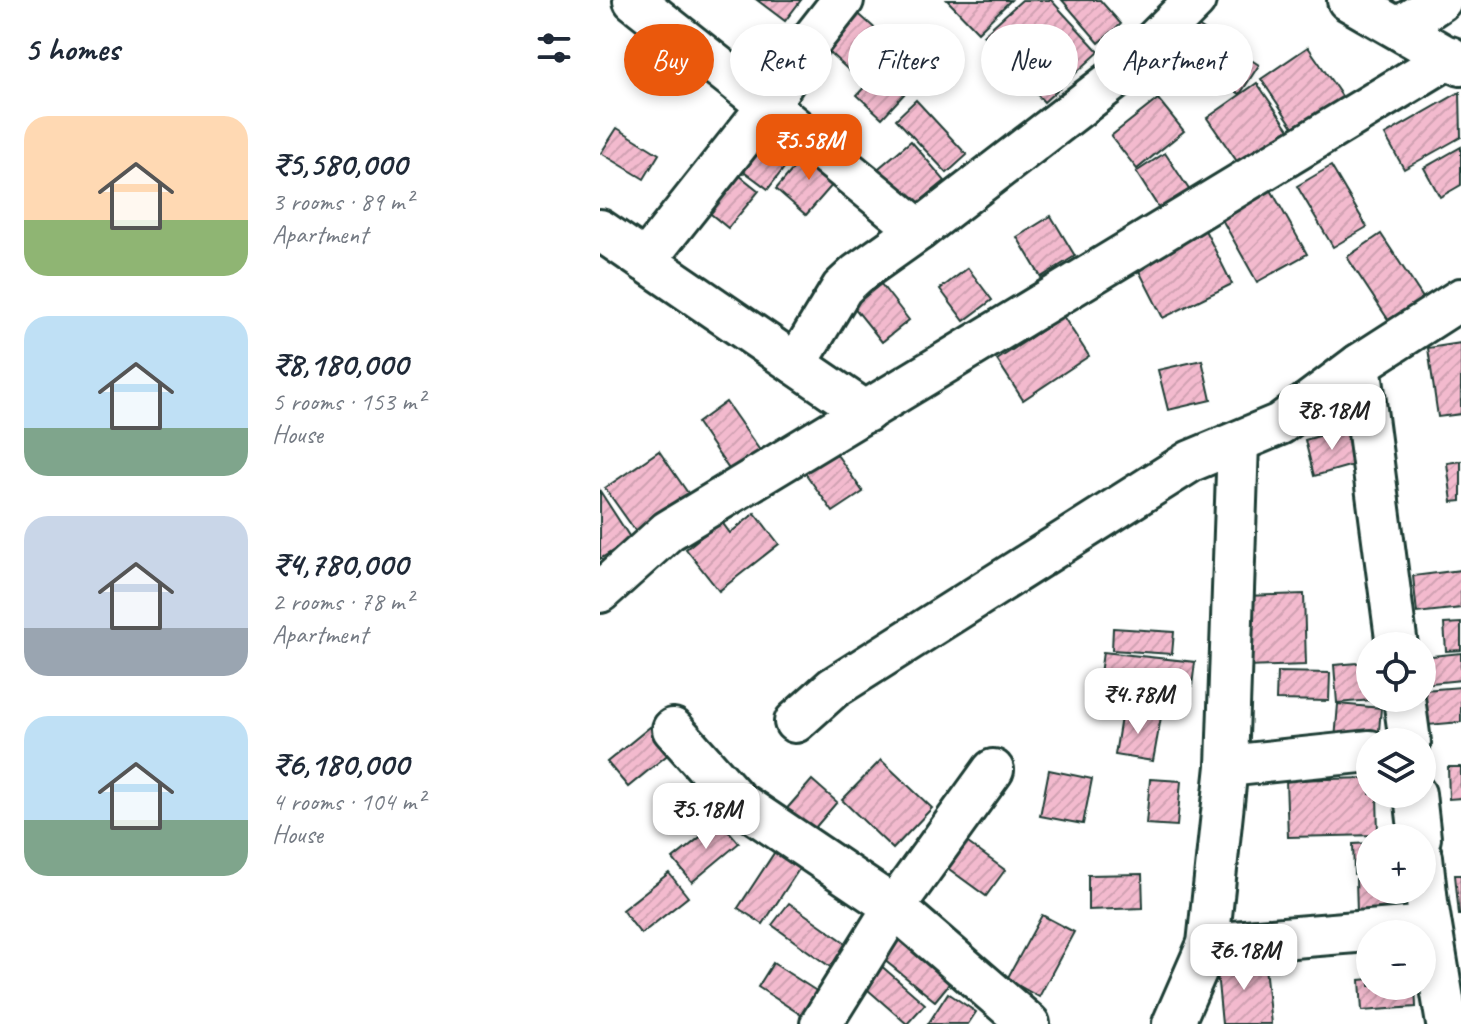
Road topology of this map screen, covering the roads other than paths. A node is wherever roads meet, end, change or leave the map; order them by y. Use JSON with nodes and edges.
{"nodes":[{"id":1,"x":634,"y":0,"type":"edge"},
{"id":2,"x":843,"y":0,"type":"edge"},
{"id":3,"x":1195,"y":0,"type":"edge"},
{"id":4,"x":1348,"y":0,"type":"edge"},
{"id":5,"x":1441,"y":0,"type":"edge"},
{"id":6,"x":1399,"y":28,"type":"junction"},
{"id":7,"x":1456,"y":61,"type":"edge"},
{"id":8,"x":768,"y":106,"type":"junction"},
{"id":9,"x":600,"y":230,"type":"edge"},
{"id":10,"x":919,"y":230,"type":"junction"},
{"id":11,"x":645,"y":261,"type":"junction"},
{"id":12,"x":1461,"y":299,"type":"edge"},
{"id":13,"x":796,"y":364,"type":"junction"},
{"id":14,"x":1360,"y":364,"type":"junction"},
{"id":15,"x":866,"y":412,"type":"junction"},
{"id":16,"x":1238,"y":443,"type":"junction"},
{"id":17,"x":600,"y":592,"type":"edge"},
{"id":18,"x":1395,"y":632,"type":"edge"},
{"id":19,"x":795,"y":722,"type":"dead end"},
{"id":20,"x":673,"y":729,"type":"dead end"},
{"id":21,"x":1356,"y":752,"type":"edge"},
{"id":22,"x":1227,"y":766,"type":"junction"},
{"id":23,"x":993,"y":770,"type":"dead end"},
{"id":24,"x":894,"y":907,"type":"junction"},
{"id":25,"x":1356,"y":932,"type":"edge"},
{"id":26,"x":1208,"y":944,"type":"junction"},
{"id":27,"x":1436,"y":961,"type":"edge"},
{"id":28,"x":821,"y":1024,"type":"edge"},
{"id":29,"x":1029,"y":1024,"type":"edge"},
{"id":30,"x":1173,"y":1024,"type":"edge"},
{"id":31,"x":1447,"y":1024,"type":"edge"}],
"edges":[{"from":1,"to":8,"type":"street"},
{"from":2,"to":8,"type":"street"},
{"from":3,"to":10,"type":"street"},
{"from":4,"to":6,"type":"street"},
{"from":5,"to":6,"type":"street"},
{"from":6,"to":7,"type":"street"},
{"from":7,"to":15,"type":"street"},
{"from":8,"to":10,"type":"street"},
{"from":8,"to":11,"type":"street"},
{"from":9,"to":11,"type":"street"},
{"from":10,"to":13,"type":"street"},
{"from":11,"to":13,"type":"street"},
{"from":12,"to":14,"type":"street"},
{"from":13,"to":15,"type":"street"},
{"from":14,"to":16,"type":"street"},
{"from":14,"to":18,"type":"street"},
{"from":15,"to":17,"type":"street"},
{"from":16,"to":19,"type":"street"},
{"from":16,"to":22,"type":"street"},
{"from":20,"to":24,"type":"street"},
{"from":21,"to":22,"type":"street"},
{"from":22,"to":26,"type":"street"},
{"from":23,"to":24,"type":"street"},
{"from":24,"to":28,"type":"street"},
{"from":24,"to":29,"type":"street"},
{"from":25,"to":26,"type":"street"},
{"from":26,"to":30,"type":"street"},
{"from":27,"to":31,"type":"street"}]}
